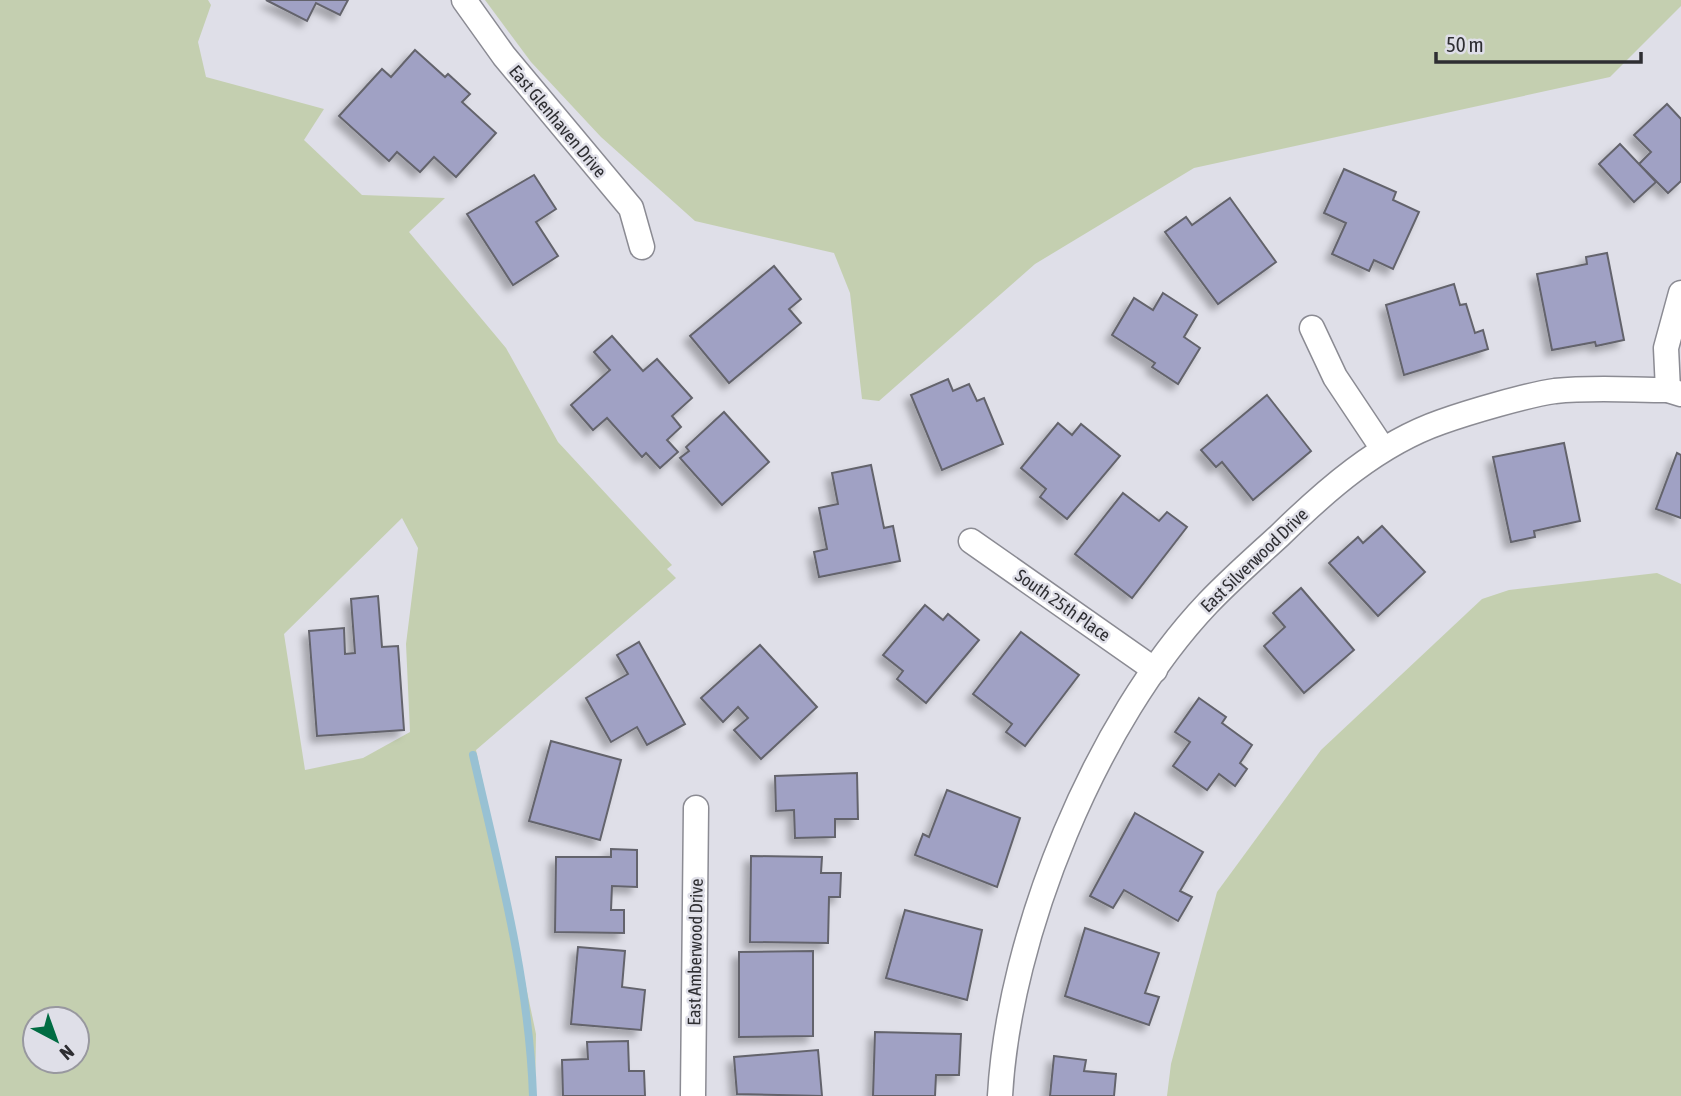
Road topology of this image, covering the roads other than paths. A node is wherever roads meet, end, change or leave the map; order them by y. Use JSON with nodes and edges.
{"nodes":[{"id":1,"x":464,"y":0,"type":"edge"},
{"id":2,"x":642,"y":247,"type":"dead end"},
{"id":3,"x":1681,"y":293,"type":"edge"},
{"id":4,"x":1312,"y":328,"type":"dead end"},
{"id":5,"x":1675,"y":392,"type":"edge"},
{"id":6,"x":1383,"y":449,"type":"junction"},
{"id":7,"x":971,"y":541,"type":"dead end"},
{"id":8,"x":1155,"y":670,"type":"junction"},
{"id":9,"x":696,"y":808,"type":"dead end"},
{"id":10,"x":693,"y":1096,"type":"edge"},
{"id":11,"x":1000,"y":1096,"type":"edge"}],
"edges":[{"from":1,"to":2,"type":"street","name":"East Glenhaven Drive"},
{"from":3,"to":5,"type":"street","name":"East Silverwood Drive"},
{"from":4,"to":6,"type":"street"},
{"from":5,"to":6,"type":"street","name":"East Silverwood Drive"},
{"from":6,"to":8,"type":"street","name":"East Silverwood Drive"},
{"from":7,"to":8,"type":"street","name":"South 25th Place"},
{"from":8,"to":11,"type":"street","name":"East Silverwood Drive"},
{"from":9,"to":10,"type":"street","name":"East Amberwood Drive"}]}
